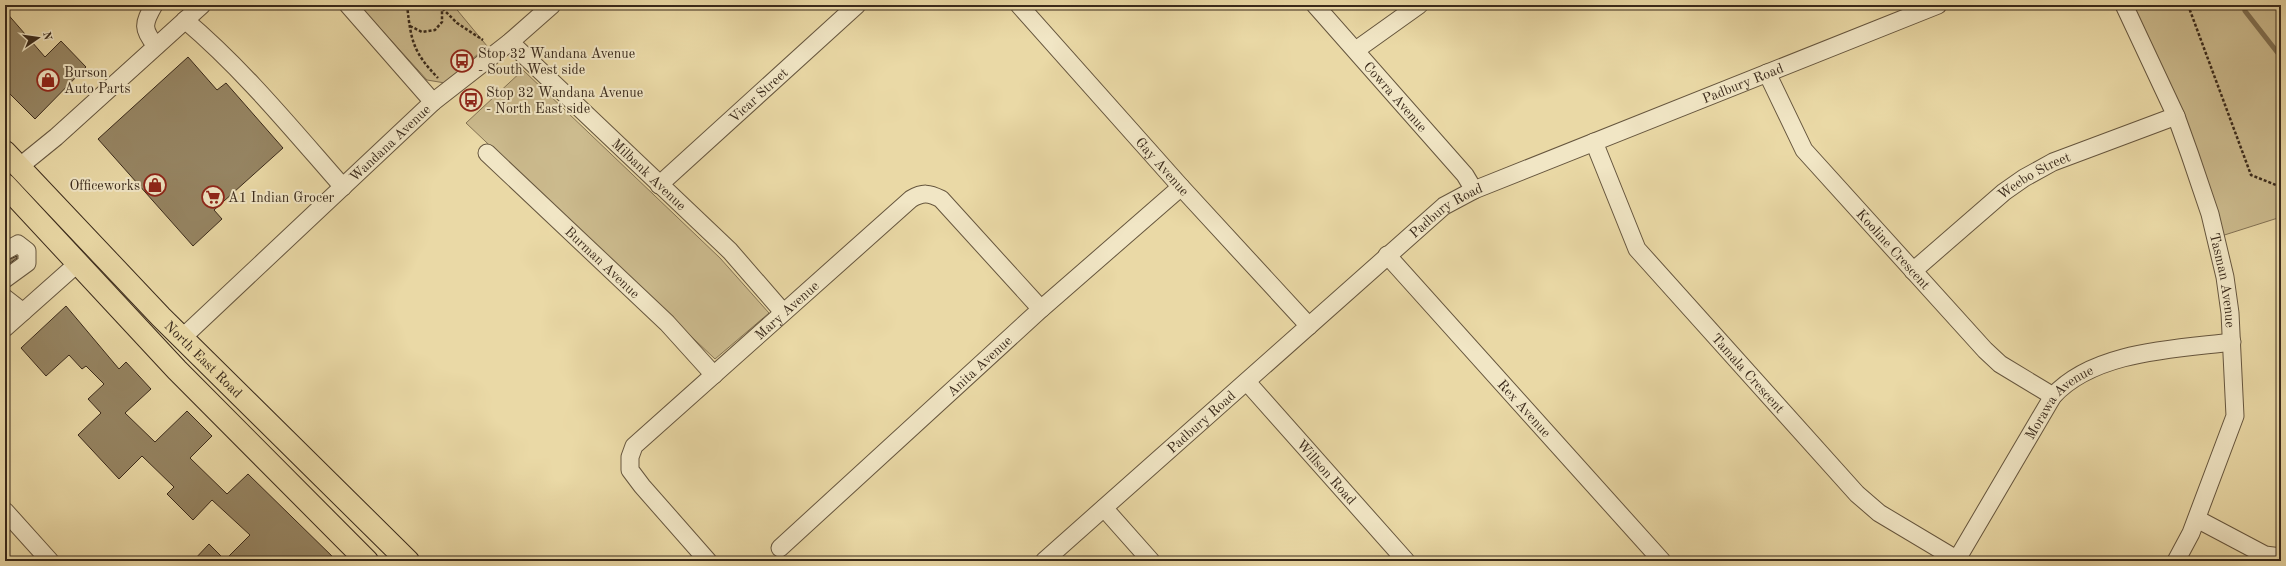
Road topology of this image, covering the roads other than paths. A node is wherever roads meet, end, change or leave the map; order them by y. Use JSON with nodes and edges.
{"nodes":[{"id":1,"x":154,"y":5,"type":"edge"},
{"id":2,"x":202,"y":5,"type":"edge"},
{"id":3,"x":348,"y":5,"type":"edge"},
{"id":4,"x":552,"y":5,"type":"edge"},
{"id":5,"x":857,"y":5,"type":"edge"},
{"id":6,"x":1019,"y":5,"type":"edge"},
{"id":7,"x":1315,"y":5,"type":"edge"},
{"id":8,"x":1419,"y":5,"type":"edge"},
{"id":9,"x":1938,"y":5,"type":"edge"},
{"id":10,"x":2124,"y":5,"type":"edge"},
{"id":11,"x":185,"y":20,"type":"junction"},
{"id":12,"x":510,"y":42,"type":"junction"},
{"id":13,"x":156,"y":46,"type":"junction"},
{"id":14,"x":1356,"y":50,"type":"junction"},
{"id":15,"x":1767,"y":73,"type":"junction"},
{"id":16,"x":433,"y":102,"type":"junction"},
{"id":17,"x":2176,"y":116,"type":"junction"},
{"id":18,"x":1594,"y":142,"type":"junction"},
{"id":19,"x":5,"y":152,"type":"edge"},
{"id":20,"x":488,"y":153,"type":"dead end"},
{"id":21,"x":19,"y":167,"type":"junction"},
{"id":22,"x":5,"y":185,"type":"edge"},
{"id":23,"x":660,"y":185,"type":"junction"},
{"id":24,"x":343,"y":187,"type":"junction"},
{"id":25,"x":1181,"y":187,"type":"junction"},
{"id":26,"x":1474,"y":190,"type":"junction"},
{"id":27,"x":5,"y":251,"type":"edge"},
{"id":28,"x":1387,"y":255,"type":"junction"},
{"id":29,"x":78,"y":264,"type":"junction"},
{"id":30,"x":1913,"y":271,"type":"junction"},
{"id":31,"x":5,"y":279,"type":"edge"},
{"id":32,"x":5,"y":298,"type":"edge"},
{"id":33,"x":1041,"y":309,"type":"junction"},
{"id":34,"x":24,"y":312,"type":"junction"},
{"id":35,"x":783,"y":312,"type":"junction"},
{"id":36,"x":6,"y":326,"type":"edge"},
{"id":37,"x":1309,"y":326,"type":"junction"},
{"id":38,"x":182,"y":338,"type":"junction"},
{"id":39,"x":2232,"y":342,"type":"junction"},
{"id":40,"x":165,"y":357,"type":"junction"},
{"id":41,"x":714,"y":374,"type":"junction"},
{"id":42,"x":1246,"y":382,"type":"junction"},
{"id":43,"x":2053,"y":396,"type":"junction"},
{"id":44,"x":1104,"y":508,"type":"junction"},
{"id":45,"x":5,"y":511,"type":"edge"},
{"id":46,"x":2197,"y":519,"type":"junction"},
{"id":47,"x":780,"y":548,"type":"dead end"},
{"id":48,"x":2281,"y":557,"type":"edge"},
{"id":49,"x":1956,"y":560,"type":"edge"},
{"id":50,"x":50,"y":561,"type":"edge"},
{"id":51,"x":367,"y":561,"type":"edge"},
{"id":52,"x":408,"y":561,"type":"edge"},
{"id":53,"x":708,"y":561,"type":"edge"},
{"id":54,"x":1044,"y":561,"type":"edge"},
{"id":55,"x":1151,"y":561,"type":"edge"},
{"id":56,"x":1406,"y":561,"type":"edge"},
{"id":57,"x":1662,"y":561,"type":"edge"},
{"id":58,"x":2176,"y":561,"type":"edge"}],
"edges":[{"from":1,"to":13,"type":"street"},
{"from":2,"to":11,"type":"street"},
{"from":3,"to":16,"type":"street"},
{"from":4,"to":12,"type":"street","name":"Wandana Avenue"},
{"from":5,"to":23,"type":"street","name":"Vicar Street"},
{"from":6,"to":25,"type":"street","name":"Gay Avenue"},
{"from":7,"to":14,"type":"street","name":"Cowra Avenue"},
{"from":8,"to":14,"type":"street"},
{"from":9,"to":15,"type":"street","name":"Padbury Road"},
{"from":10,"to":17,"type":"street","name":"Tasman Avenue"},
{"from":11,"to":13,"type":"street"},
{"from":11,"to":24,"type":"street"},
{"from":12,"to":16,"type":"street","name":"Wandana Avenue"},
{"from":12,"to":23,"type":"street","name":"Milbank Avenue"},
{"from":13,"to":21,"type":"street"},
{"from":14,"to":26,"type":"street","name":"Cowra Avenue"},
{"from":15,"to":18,"type":"street","name":"Padbury Road"},
{"from":15,"to":30,"type":"street","name":"Kooline Crescent"},
{"from":16,"to":24,"type":"street","name":"Wandana Avenue"},
{"from":17,"to":30,"type":"street","name":"Weebo Street"},
{"from":17,"to":39,"type":"street","name":"Tasman Avenue"},
{"from":18,"to":26,"type":"street","name":"Padbury Road"},
{"from":18,"to":49,"type":"street","name":"Tamala Crescent"},
{"from":19,"to":21,"type":"highway","name":"North East Road"},
{"from":20,"to":41,"type":"street","name":"Burman Avenue"},
{"from":21,"to":38,"type":"highway","name":"North East Road"},
{"from":22,"to":29,"type":"highway","name":"North East Road"},
{"from":23,"to":35,"type":"street","name":"Milbank Avenue"},
{"from":24,"to":38,"type":"street","name":"Wandana Avenue"},
{"from":25,"to":33,"type":"street","name":"Anita Avenue"},
{"from":25,"to":37,"type":"street","name":"Gay Avenue"},
{"from":26,"to":28,"type":"street","name":"Padbury Road"},
{"from":27,"to":31,"type":"street"},
{"from":28,"to":37,"type":"street","name":"Padbury Road"},
{"from":28,"to":57,"type":"street","name":"Rex Avenue"},
{"from":29,"to":34,"type":"street"},
{"from":29,"to":40,"type":"highway","name":"North East Road"},
{"from":30,"to":43,"type":"street","name":"Kooline Crescent"},
{"from":32,"to":34,"type":"street"},
{"from":33,"to":35,"type":"street","name":"Mary Avenue"},
{"from":33,"to":47,"type":"street","name":"Anita Avenue"},
{"from":34,"to":36,"type":"street"},
{"from":35,"to":41,"type":"street","name":"Mary Avenue"},
{"from":37,"to":42,"type":"street","name":"Padbury Road"},
{"from":38,"to":40,"type":"highway"},
{"from":38,"to":52,"type":"highway","name":"North East Road"},
{"from":39,"to":43,"type":"street","name":"Morawa Avenue"},
{"from":39,"to":46,"type":"street","name":"Tasman Avenue"},
{"from":40,"to":51,"type":"highway","name":"North East Road"},
{"from":41,"to":53,"type":"street","name":"Mary Avenue"},
{"from":42,"to":44,"type":"street","name":"Padbury Road"},
{"from":42,"to":56,"type":"street","name":"Willson Road"},
{"from":43,"to":49,"type":"street","name":"Morawa Avenue"},
{"from":44,"to":54,"type":"street","name":"Padbury Road"},
{"from":44,"to":55,"type":"street"},
{"from":45,"to":50,"type":"street"},
{"from":46,"to":48,"type":"street"},
{"from":46,"to":58,"type":"street","name":"Tasman Avenue"}]}
